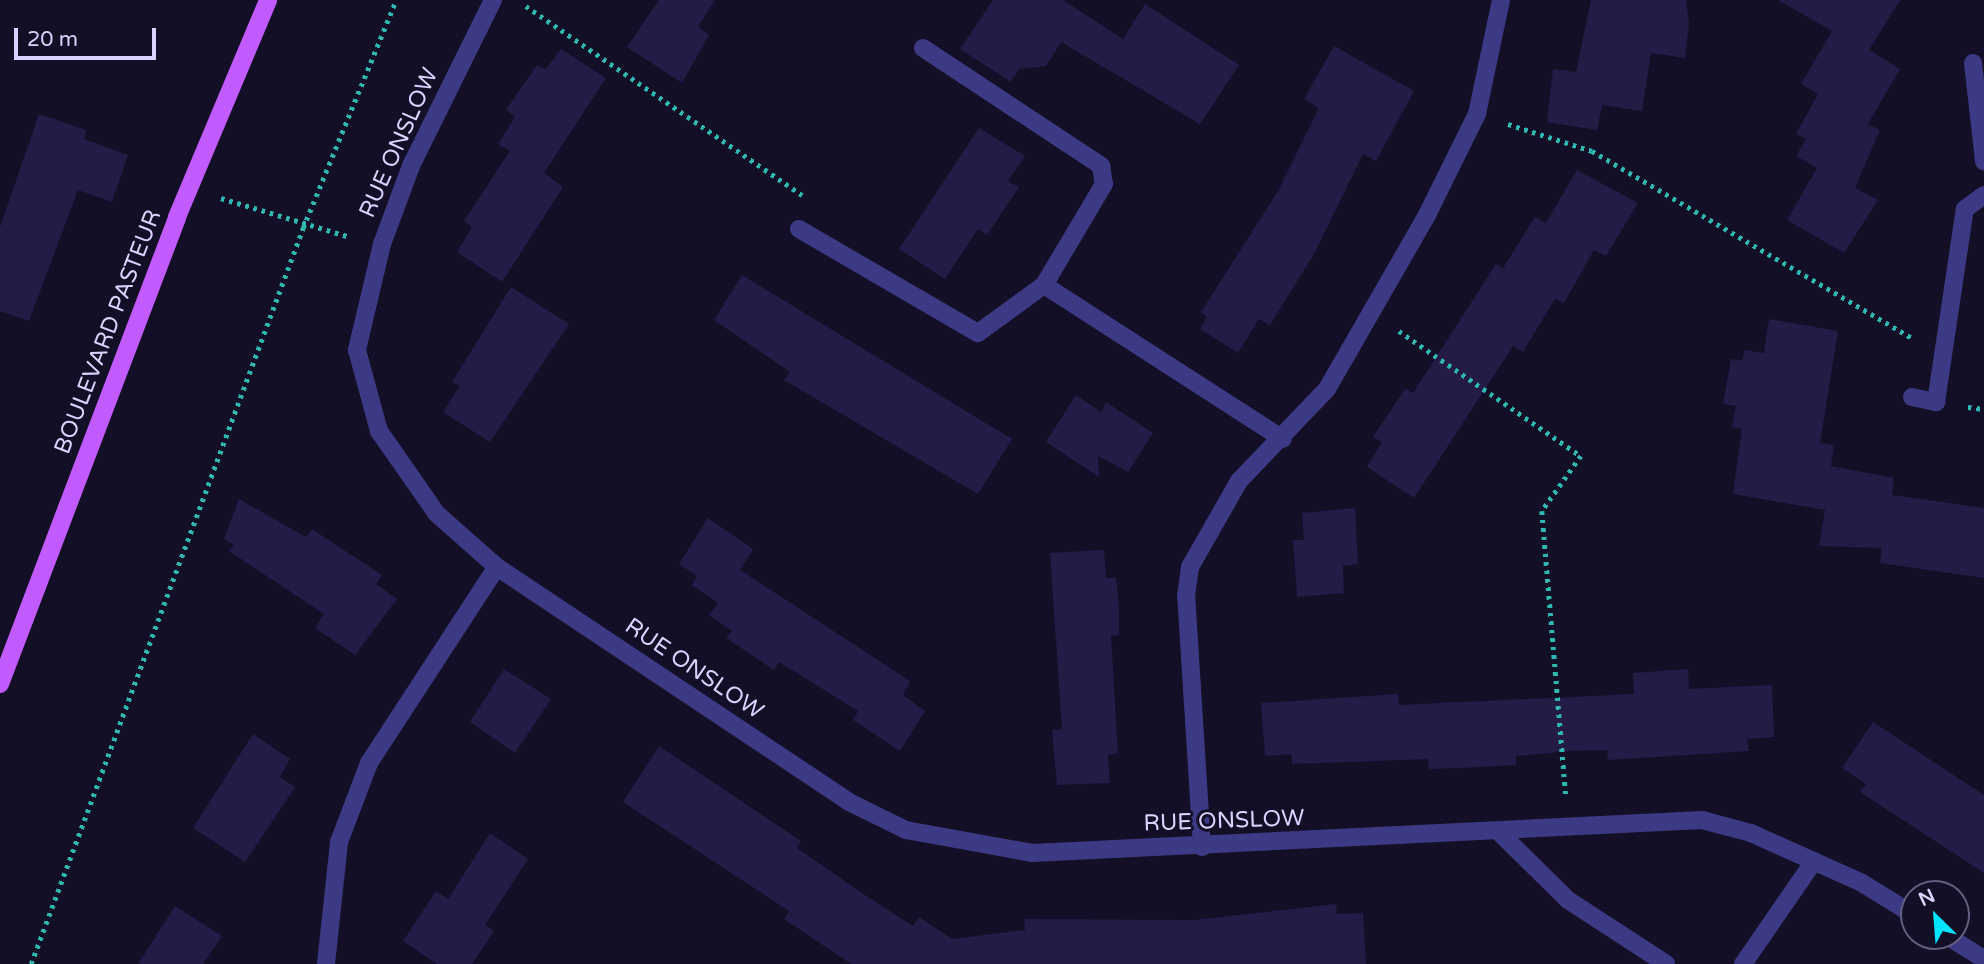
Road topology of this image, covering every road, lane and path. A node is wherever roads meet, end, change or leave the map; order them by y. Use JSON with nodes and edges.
{"nodes":[{"id":1,"x":268,"y":0,"type":"edge"},
{"id":2,"x":396,"y":0,"type":"edge"},
{"id":3,"x":492,"y":0,"type":"edge"},
{"id":4,"x":516,"y":0,"type":"edge"},
{"id":5,"x":1501,"y":0,"type":"edge"},
{"id":6,"x":923,"y":48,"type":"dead end"},
{"id":7,"x":1973,"y":63,"type":"dead end"},
{"id":8,"x":1477,"y":114,"type":"junction"},
{"id":9,"x":1984,"y":161,"type":"edge"},
{"id":10,"x":191,"y":187,"type":"junction"},
{"id":11,"x":1984,"y":195,"type":"edge"},
{"id":12,"x":303,"y":228,"type":"junction"},
{"id":13,"x":799,"y":229,"type":"joint"},
{"id":14,"x":382,"y":244,"type":"junction"},
{"id":15,"x":1044,"y":285,"type":"junction"},
{"id":16,"x":1372,"y":313,"type":"junction"},
{"id":17,"x":1945,"y":357,"type":"junction"},
{"id":18,"x":1912,"y":397,"type":"dead end"},
{"id":19,"x":1283,"y":439,"type":"junction"},
{"id":20,"x":497,"y":567,"type":"junction"},
{"id":21,"x":1,"y":675,"type":"edge"},
{"id":22,"x":1569,"y":825,"type":"junction"},
{"id":23,"x":1499,"y":832,"type":"junction"},
{"id":24,"x":1202,"y":847,"type":"junction"},
{"id":25,"x":1814,"y":861,"type":"junction"},
{"id":26,"x":1900,"y":907,"type":"edge"},
{"id":27,"x":31,"y":964,"type":"edge"},
{"id":28,"x":326,"y":964,"type":"edge"},
{"id":29,"x":1666,"y":964,"type":"edge"},
{"id":30,"x":1744,"y":964,"type":"edge"}],
"edges":[{"from":1,"to":10,"type":"main road","name":"BOULEVARD PASTEUR"},
{"from":2,"to":12,"type":"path"},
{"from":3,"to":14,"type":"street","name":"RUE ONSLOW"},
{"from":4,"to":13,"type":"path"},
{"from":5,"to":8,"type":"street"},
{"from":6,"to":15,"type":"street"},
{"from":7,"to":9,"type":"street"},
{"from":8,"to":16,"type":"street"},
{"from":8,"to":17,"type":"path"},
{"from":10,"to":12,"type":"path"},
{"from":10,"to":21,"type":"main road","name":"BOULEVARD PASTEUR"},
{"from":11,"to":17,"type":"street"},
{"from":12,"to":14,"type":"path"},
{"from":12,"to":27,"type":"path"},
{"from":13,"to":15,"type":"street"},
{"from":14,"to":20,"type":"street","name":"RUE ONSLOW"},
{"from":15,"to":19,"type":"street"},
{"from":16,"to":19,"type":"street"},
{"from":16,"to":22,"type":"path"},
{"from":17,"to":18,"type":"street"},
{"from":19,"to":24,"type":"street"},
{"from":20,"to":24,"type":"street","name":"RUE ONSLOW"},
{"from":20,"to":28,"type":"street"},
{"from":22,"to":23,"type":"street","name":"RUE ONSLOW"},
{"from":22,"to":25,"type":"street","name":"RUE ONSLOW"},
{"from":23,"to":24,"type":"street","name":"RUE ONSLOW"},
{"from":23,"to":29,"type":"street"},
{"from":25,"to":26,"type":"street","name":"RUE ONSLOW"},
{"from":25,"to":30,"type":"street"}]}
